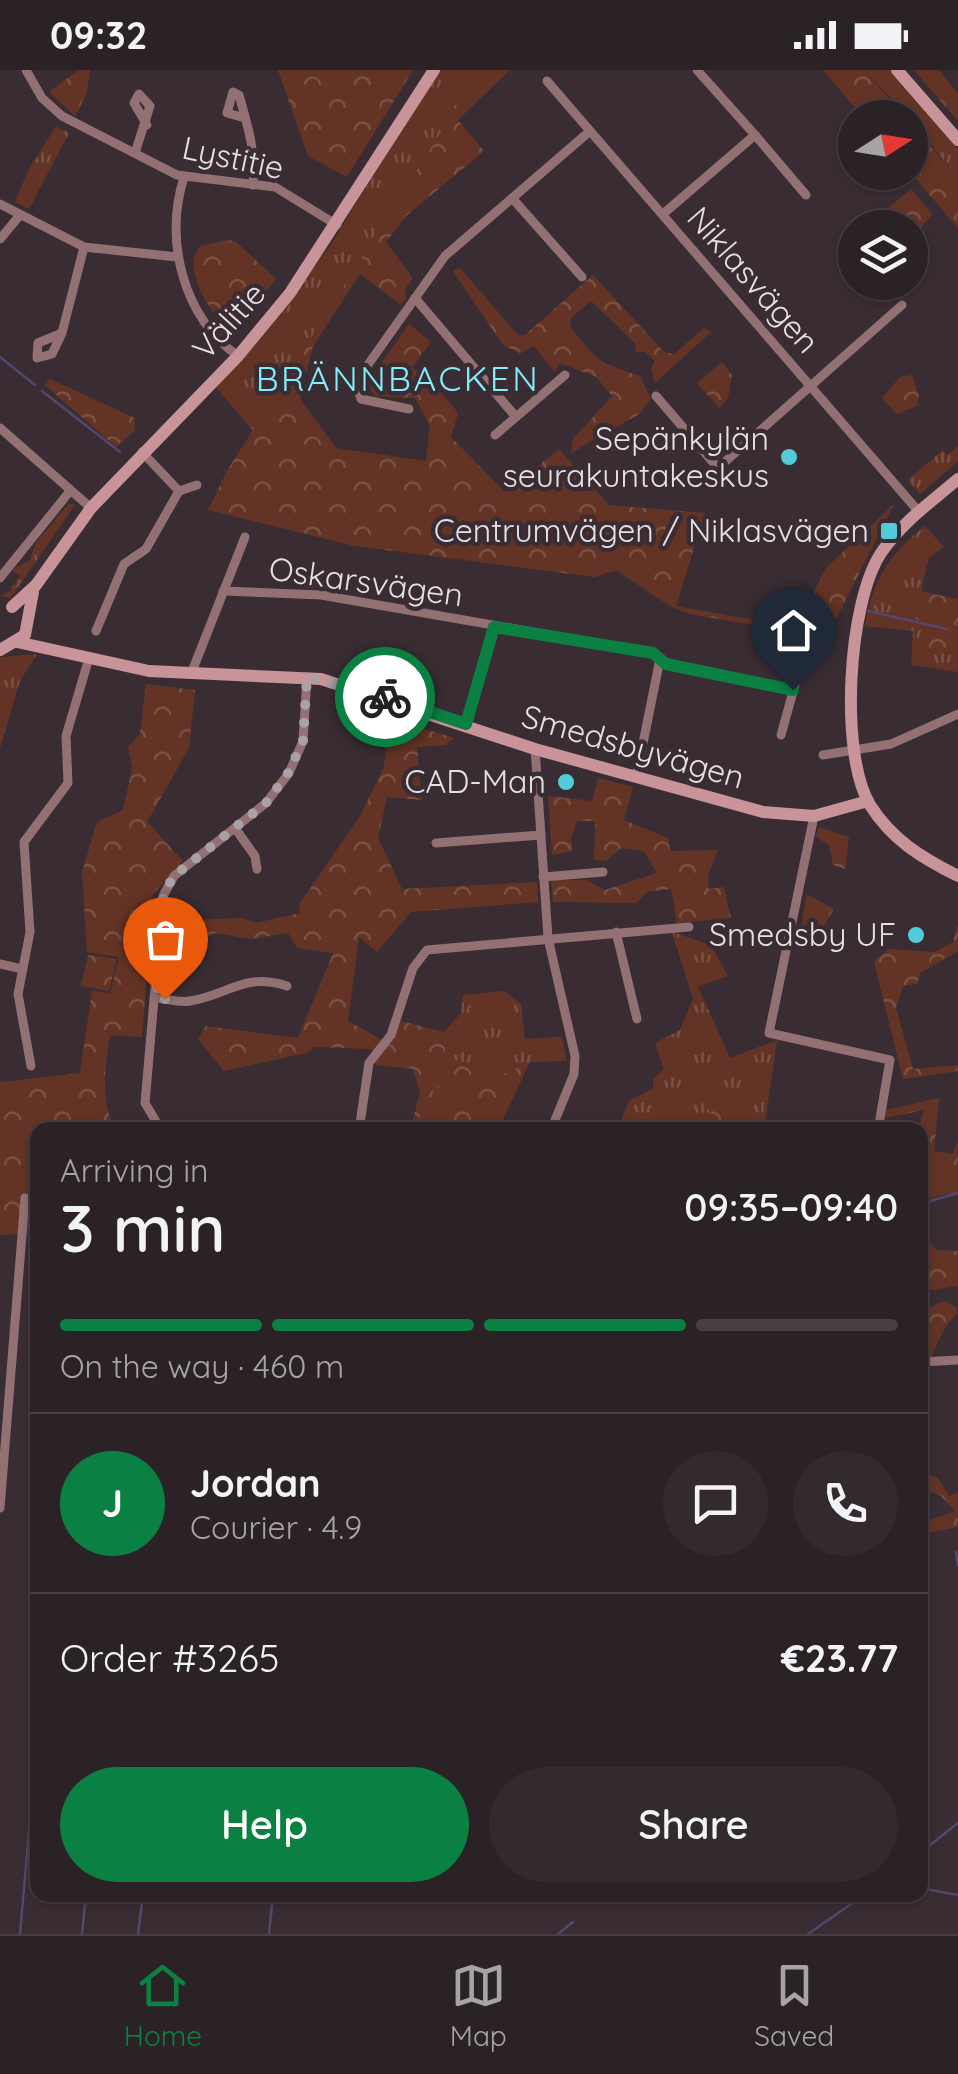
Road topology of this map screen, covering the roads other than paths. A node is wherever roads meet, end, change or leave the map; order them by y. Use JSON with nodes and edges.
{"nodes":[{"id":1,"x":26,"y":70,"type":"edge"},
{"id":2,"x":434,"y":70,"type":"edge"},
{"id":3,"x":697,"y":70,"type":"edge"},
{"id":4,"x":897,"y":70,"type":"edge"},
{"id":5,"x":548,"y":81,"type":"dead end"},
{"id":6,"x":246,"y":118,"type":"dead end"},
{"id":7,"x":147,"y":125,"type":"dead end"},
{"id":8,"x":590,"y":131,"type":"junction"},
{"id":9,"x":755,"y":135,"type":"junction"},
{"id":10,"x":958,"y":140,"type":"edge"},
{"id":11,"x":135,"y":153,"type":"junction"},
{"id":12,"x":184,"y":177,"type":"junction"},
{"id":13,"x":252,"y":184,"type":"junction"},
{"id":14,"x":806,"y":195,"type":"dead end"},
{"id":15,"x":512,"y":198,"type":"junction"},
{"id":16,"x":0,"y":204,"type":"edge"},
{"id":17,"x":663,"y":214,"type":"junction"},
{"id":18,"x":20,"y":215,"type":"junction"},
{"id":19,"x":337,"y":225,"type":"junction"},
{"id":20,"x":0,"y":239,"type":"edge"},
{"id":21,"x":84,"y":247,"type":"junction"},
{"id":22,"x":177,"y":257,"type":"junction"},
{"id":23,"x":582,"y":276,"type":"dead end"},
{"id":24,"x":415,"y":298,"type":"junction"},
{"id":25,"x":902,"y":305,"type":"dead end"},
{"id":26,"x":62,"y":333,"type":"dead end"},
{"id":27,"x":238,"y":356,"type":"junction"},
{"id":28,"x":565,"y":375,"type":"dead end"},
{"id":29,"x":811,"y":386,"type":"junction"},
{"id":30,"x":656,"y":396,"type":"dead end"},
{"id":31,"x":409,"y":409,"type":"dead end"},
{"id":32,"x":516,"y":416,"type":"junction"},
{"id":33,"x":0,"y":429,"type":"edge"},
{"id":34,"x":495,"y":435,"type":"dead end"},
{"id":35,"x":142,"y":452,"type":"junction"},
{"id":36,"x":958,"y":479,"type":"edge"},
{"id":37,"x":197,"y":485,"type":"dead end"},
{"id":38,"x":70,"y":491,"type":"junction"},
{"id":39,"x":179,"y":491,"type":"junction"},
{"id":40,"x":92,"y":508,"type":"junction"},
{"id":41,"x":920,"y":512,"type":"junction"},
{"id":42,"x":245,"y":537,"type":"dead end"},
{"id":43,"x":0,"y":578,"type":"edge"},
{"id":44,"x":36,"y":585,"type":"junction"},
{"id":45,"x":222,"y":591,"type":"junction"},
{"id":46,"x":4,"y":608,"type":"edge"},
{"id":47,"x":27,"y":620,"type":"junction"},
{"id":48,"x":494,"y":627,"type":"junction"},
{"id":49,"x":96,"y":631,"type":"dead end"},
{"id":50,"x":6,"y":644,"type":"edge"},
{"id":51,"x":56,"y":648,"type":"junction"},
{"id":52,"x":804,"y":652,"type":"dead end"},
{"id":53,"x":89,"y":658,"type":"junction"},
{"id":54,"x":660,"y":659,"type":"junction"},
{"id":55,"x":191,"y":674,"type":"junction"},
{"id":56,"x":307,"y":677,"type":"junction"},
{"id":57,"x":793,"y":690,"type":"junction"},
{"id":58,"x":958,"y":714,"type":"edge"},
{"id":59,"x":466,"y":724,"type":"junction"},
{"id":60,"x":781,"y":736,"type":"dead end"},
{"id":61,"x":535,"y":749,"type":"junction"},
{"id":62,"x":854,"y":753,"type":"junction"},
{"id":63,"x":823,"y":755,"type":"dead end"},
{"id":64,"x":636,"y":778,"type":"junction"},
{"id":65,"x":868,"y":800,"type":"junction"},
{"id":66,"x":814,"y":816,"type":"junction"},
{"id":67,"x":237,"y":831,"type":"junction"},
{"id":68,"x":540,"y":834,"type":"junction"},
{"id":69,"x":436,"y":842,"type":"dead end"},
{"id":70,"x":257,"y":869,"type":"dead end"},
{"id":71,"x":603,"y":872,"type":"dead end"},
{"id":72,"x":958,"y":876,"type":"edge"},
{"id":73,"x":543,"y":878,"type":"junction"},
{"id":74,"x":689,"y":927,"type":"dead end"},
{"id":75,"x":616,"y":932,"type":"junction"},
{"id":76,"x":548,"y":938,"type":"junction"},
{"id":77,"x":0,"y":964,"type":"edge"},
{"id":78,"x":22,"y":968,"type":"junction"},
{"id":79,"x":287,"y":986,"type":"dead end"},
{"id":80,"x":157,"y":998,"type":"junction"},
{"id":81,"x":637,"y":1019,"type":"dead end"},
{"id":82,"x":31,"y":1066,"type":"dead end"},
{"id":83,"x":157,"y":1122,"type":"edge"},
{"id":84,"x":361,"y":1122,"type":"edge"},
{"id":85,"x":554,"y":1122,"type":"edge"},
{"id":86,"x":879,"y":1122,"type":"edge"},
{"id":87,"x":25,"y":1198,"type":"dead end"},
{"id":88,"x":958,"y":1360,"type":"edge"},
{"id":89,"x":928,"y":1362,"type":"edge"},
{"id":90,"x":0,"y":1508,"type":"edge"}],
"edges":[{"from":1,"to":11,"type":"street","name":"Lystitie"},
{"from":2,"to":19,"type":"main road","name":"Välitie"},
{"from":3,"to":9,"type":"street"},
{"from":4,"to":10,"type":"main road"},
{"from":5,"to":8,"type":"street","name":"Niklasvägen"},
{"from":6,"to":13,"type":"street"},
{"from":7,"to":11,"type":"street"},
{"from":8,"to":15,"type":"street"},
{"from":8,"to":17,"type":"street","name":"Niklasvägen"},
{"from":9,"to":14,"type":"street"},
{"from":9,"to":17,"type":"street"},
{"from":11,"to":12,"type":"street","name":"Lystitie"},
{"from":12,"to":13,"type":"street","name":"Lystitie"},
{"from":12,"to":22,"type":"street"},
{"from":13,"to":19,"type":"street","name":"Lystitie"},
{"from":15,"to":23,"type":"street"},
{"from":15,"to":24,"type":"street"},
{"from":16,"to":18,"type":"street"},
{"from":17,"to":29,"type":"street","name":"Niklasvägen"},
{"from":18,"to":20,"type":"street"},
{"from":18,"to":21,"type":"street"},
{"from":19,"to":27,"type":"main road","name":"Välitie"},
{"from":21,"to":22,"type":"street"},
{"from":21,"to":26,"type":"street"},
{"from":22,"to":27,"type":"street"},
{"from":24,"to":31,"type":"street"},
{"from":24,"to":32,"type":"street"},
{"from":25,"to":29,"type":"street"},
{"from":27,"to":35,"type":"main road","name":"Välitie"},
{"from":28,"to":32,"type":"street"},
{"from":29,"to":30,"type":"street"},
{"from":29,"to":41,"type":"street","name":"Niklasvägen"},
{"from":32,"to":34,"type":"street"},
{"from":33,"to":38,"type":"street"},
{"from":35,"to":39,"type":"street"},
{"from":35,"to":40,"type":"main road","name":"Välitie"},
{"from":36,"to":41,"type":"main road"},
{"from":37,"to":39,"type":"street"},
{"from":38,"to":40,"type":"street"},
{"from":38,"to":43,"type":"street"},
{"from":39,"to":49,"type":"street"},
{"from":40,"to":44,"type":"main road","name":"Välitie"},
{"from":41,"to":62,"type":"main road"},
{"from":42,"to":45,"type":"street"},
{"from":44,"to":46,"type":"main road","name":"Välitie"},
{"from":44,"to":47,"type":"main road","name":"Välitie"},
{"from":45,"to":48,"type":"street","name":"Oskarsvägen"},
{"from":45,"to":55,"type":"street"},
{"from":46,"to":47,"type":"main road"},
{"from":47,"to":50,"type":"main road","name":"Välitie"},
{"from":47,"to":51,"type":"main road"},
{"from":48,"to":54,"type":"street","name":"Oskarsvägen"},
{"from":48,"to":59,"type":"street"},
{"from":50,"to":51,"type":"main road","name":"Smedsbyvägen"},
{"from":51,"to":53,"type":"main road","name":"Smedsbyvägen"},
{"from":52,"to":57,"type":"street"},
{"from":53,"to":55,"type":"main road","name":"Smedsbyvägen"},
{"from":53,"to":78,"type":"street"},
{"from":54,"to":57,"type":"street","name":"Oskarsvägen"},
{"from":54,"to":64,"type":"street"},
{"from":55,"to":56,"type":"main road","name":"Smedsbyvägen"},
{"from":56,"to":59,"type":"main road","name":"Smedsbyvägen"},
{"from":56,"to":67,"type":"street"},
{"from":57,"to":60,"type":"street"},
{"from":58,"to":62,"type":"street"},
{"from":59,"to":61,"type":"main road","name":"Smedsbyvägen"},
{"from":61,"to":64,"type":"main road","name":"Smedsbyvägen"},
{"from":61,"to":68,"type":"street"},
{"from":62,"to":63,"type":"street"},
{"from":62,"to":65,"type":"main road"},
{"from":64,"to":66,"type":"main road","name":"Smedsbyvägen"},
{"from":65,"to":66,"type":"main road","name":"Smedsbyvägen"},
{"from":65,"to":72,"type":"main road"},
{"from":66,"to":86,"type":"street"},
{"from":67,"to":70,"type":"street"},
{"from":67,"to":80,"type":"street"},
{"from":68,"to":69,"type":"street"},
{"from":68,"to":73,"type":"street"},
{"from":71,"to":73,"type":"street"},
{"from":73,"to":76,"type":"street"},
{"from":74,"to":75,"type":"street"},
{"from":75,"to":76,"type":"street"},
{"from":75,"to":81,"type":"street"},
{"from":76,"to":84,"type":"street"},
{"from":76,"to":85,"type":"street"},
{"from":77,"to":78,"type":"street"},
{"from":78,"to":82,"type":"street"},
{"from":79,"to":80,"type":"street"},
{"from":80,"to":83,"type":"street"},
{"from":87,"to":90,"type":"street"},
{"from":88,"to":89,"type":"street"}]}
